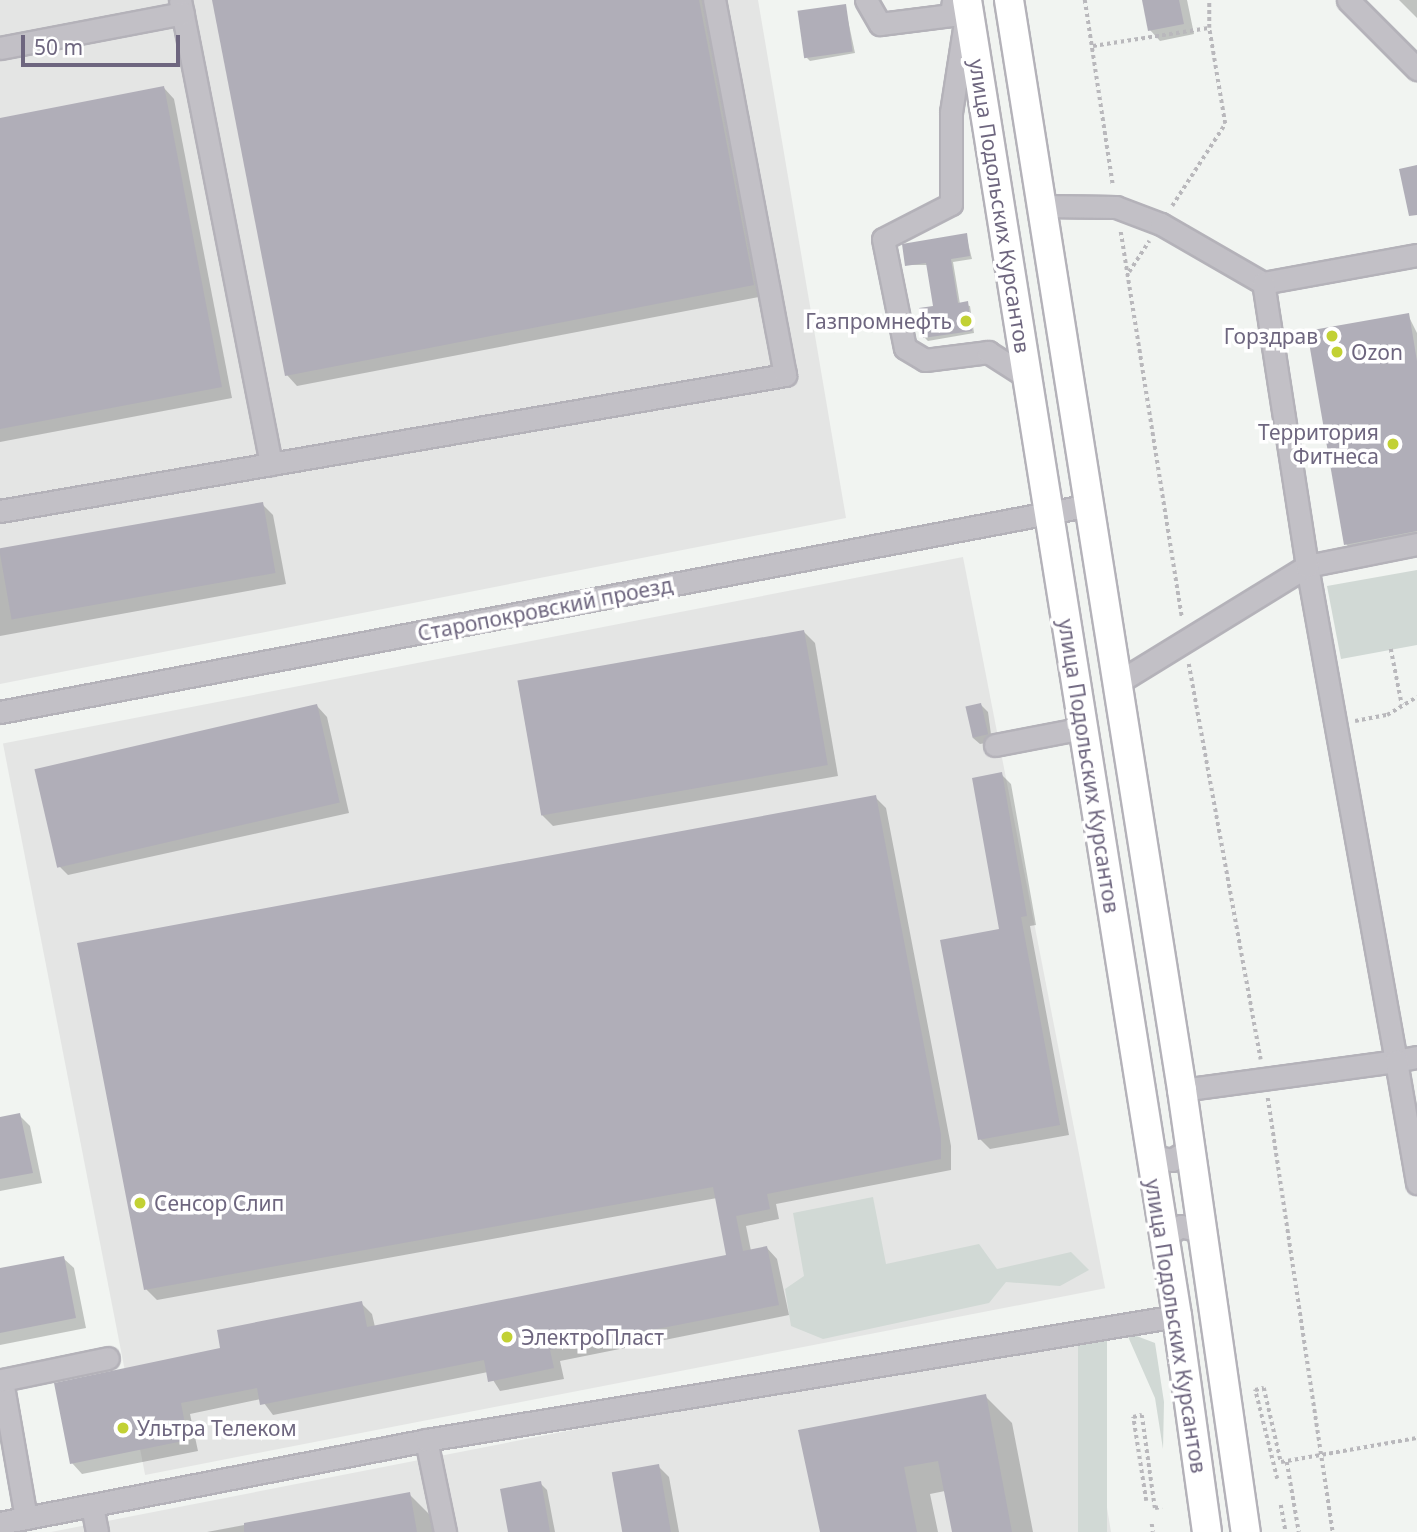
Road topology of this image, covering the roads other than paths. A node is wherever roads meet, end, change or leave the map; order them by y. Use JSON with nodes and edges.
{"nodes":[{"id":1,"x":714,"y":0,"type":"edge"},
{"id":2,"x":866,"y":0,"type":"edge"},
{"id":3,"x":1009,"y":0,"type":"edge"},
{"id":4,"x":1348,"y":0,"type":"edge"},
{"id":5,"x":963,"y":1,"type":"edge"},
{"id":6,"x":181,"y":7,"type":"edge"},
{"id":7,"x":0,"y":48,"type":"edge"},
{"id":8,"x":1417,"y":69,"type":"edge"},
{"id":9,"x":1044,"y":206,"type":"junction"},
{"id":10,"x":1417,"y":255,"type":"edge"},
{"id":11,"x":1263,"y":283,"type":"junction"},
{"id":12,"x":1027,"y":377,"type":"junction"},
{"id":13,"x":271,"y":464,"type":"junction"},
{"id":14,"x":1090,"y":505,"type":"junction"},
{"id":15,"x":0,"y":511,"type":"edge"},
{"id":16,"x":1049,"y":513,"type":"junction"},
{"id":17,"x":1417,"y":544,"type":"edge"},
{"id":18,"x":1307,"y":566,"type":"junction"},
{"id":19,"x":1117,"y":683,"type":"junction"},
{"id":20,"x":0,"y":712,"type":"edge"},
{"id":21,"x":1083,"y":728,"type":"junction"},
{"id":22,"x":995,"y":745,"type":"dead end"},
{"id":23,"x":1407,"y":1059,"type":"edge"},
{"id":24,"x":1182,"y":1090,"type":"junction"},
{"id":25,"x":1188,"y":1137,"type":"junction"},
{"id":26,"x":1148,"y":1143,"type":"junction"},
{"id":27,"x":1417,"y":1183,"type":"edge"},
{"id":28,"x":1203,"y":1242,"type":"junction"},
{"id":29,"x":1165,"y":1248,"type":"junction"},
{"id":30,"x":1177,"y":1316,"type":"junction"},
{"id":31,"x":108,"y":1358,"type":"dead end"},
{"id":32,"x":426,"y":1440,"type":"junction"},
{"id":33,"x":92,"y":1506,"type":"junction"},
{"id":34,"x":26,"y":1518,"type":"junction"},
{"id":35,"x":0,"y":1523,"type":"edge"},
{"id":36,"x":97,"y":1532,"type":"edge"},
{"id":37,"x":445,"y":1532,"type":"edge"},
{"id":38,"x":1207,"y":1532,"type":"edge"},
{"id":39,"x":1246,"y":1532,"type":"edge"}],
"edges":[{"from":1,"to":13,"type":"street"},
{"from":2,"to":5,"type":"street"},
{"from":3,"to":9,"type":"main road","name":"улица Подольских Курсантов"},
{"from":4,"to":8,"type":"street"},
{"from":5,"to":12,"type":"main road","name":"улица Подольских Курсантов"},
{"from":5,"to":12,"type":"street"},
{"from":6,"to":7,"type":"street"},
{"from":6,"to":13,"type":"street"},
{"from":9,"to":11,"type":"street"},
{"from":9,"to":14,"type":"main road","name":"улица Подольских Курсантов"},
{"from":10,"to":11,"type":"street"},
{"from":11,"to":18,"type":"street"},
{"from":12,"to":16,"type":"main road","name":"улица Подольских Курсантов"},
{"from":13,"to":15,"type":"street"},
{"from":14,"to":16,"type":"street","name":"Старопокровский проезд"},
{"from":14,"to":19,"type":"main road","name":"улица Подольских Курсантов"},
{"from":16,"to":20,"type":"street","name":"Старопокровский проезд"},
{"from":16,"to":21,"type":"main road","name":"улица Подольских Курсантов"},
{"from":17,"to":18,"type":"street"},
{"from":18,"to":19,"type":"street"},
{"from":18,"to":23,"type":"street"},
{"from":19,"to":24,"type":"main road","name":"улица Подольских Курсантов"},
{"from":21,"to":22,"type":"street"},
{"from":21,"to":26,"type":"main road","name":"улица Подольских Курсантов"},
{"from":23,"to":24,"type":"street"},
{"from":23,"to":27,"type":"street"},
{"from":24,"to":25,"type":"main road","name":"улица Подольских Курсантов"},
{"from":25,"to":26,"type":"street"},
{"from":25,"to":28,"type":"main road","name":"улица Подольских Курсантов"},
{"from":26,"to":29,"type":"main road","name":"улица Подольских Курсантов"},
{"from":28,"to":29,"type":"street"},
{"from":28,"to":39,"type":"main road","name":"улица Подольских Курсантов"},
{"from":29,"to":30,"type":"main road","name":"улица Подольских Курсантов"},
{"from":30,"to":32,"type":"street"},
{"from":30,"to":38,"type":"main road","name":"улица Подольских Курсантов"},
{"from":31,"to":34,"type":"street"},
{"from":32,"to":33,"type":"street"},
{"from":32,"to":37,"type":"street"},
{"from":33,"to":34,"type":"street"},
{"from":33,"to":36,"type":"street"},
{"from":34,"to":35,"type":"street"}]}
